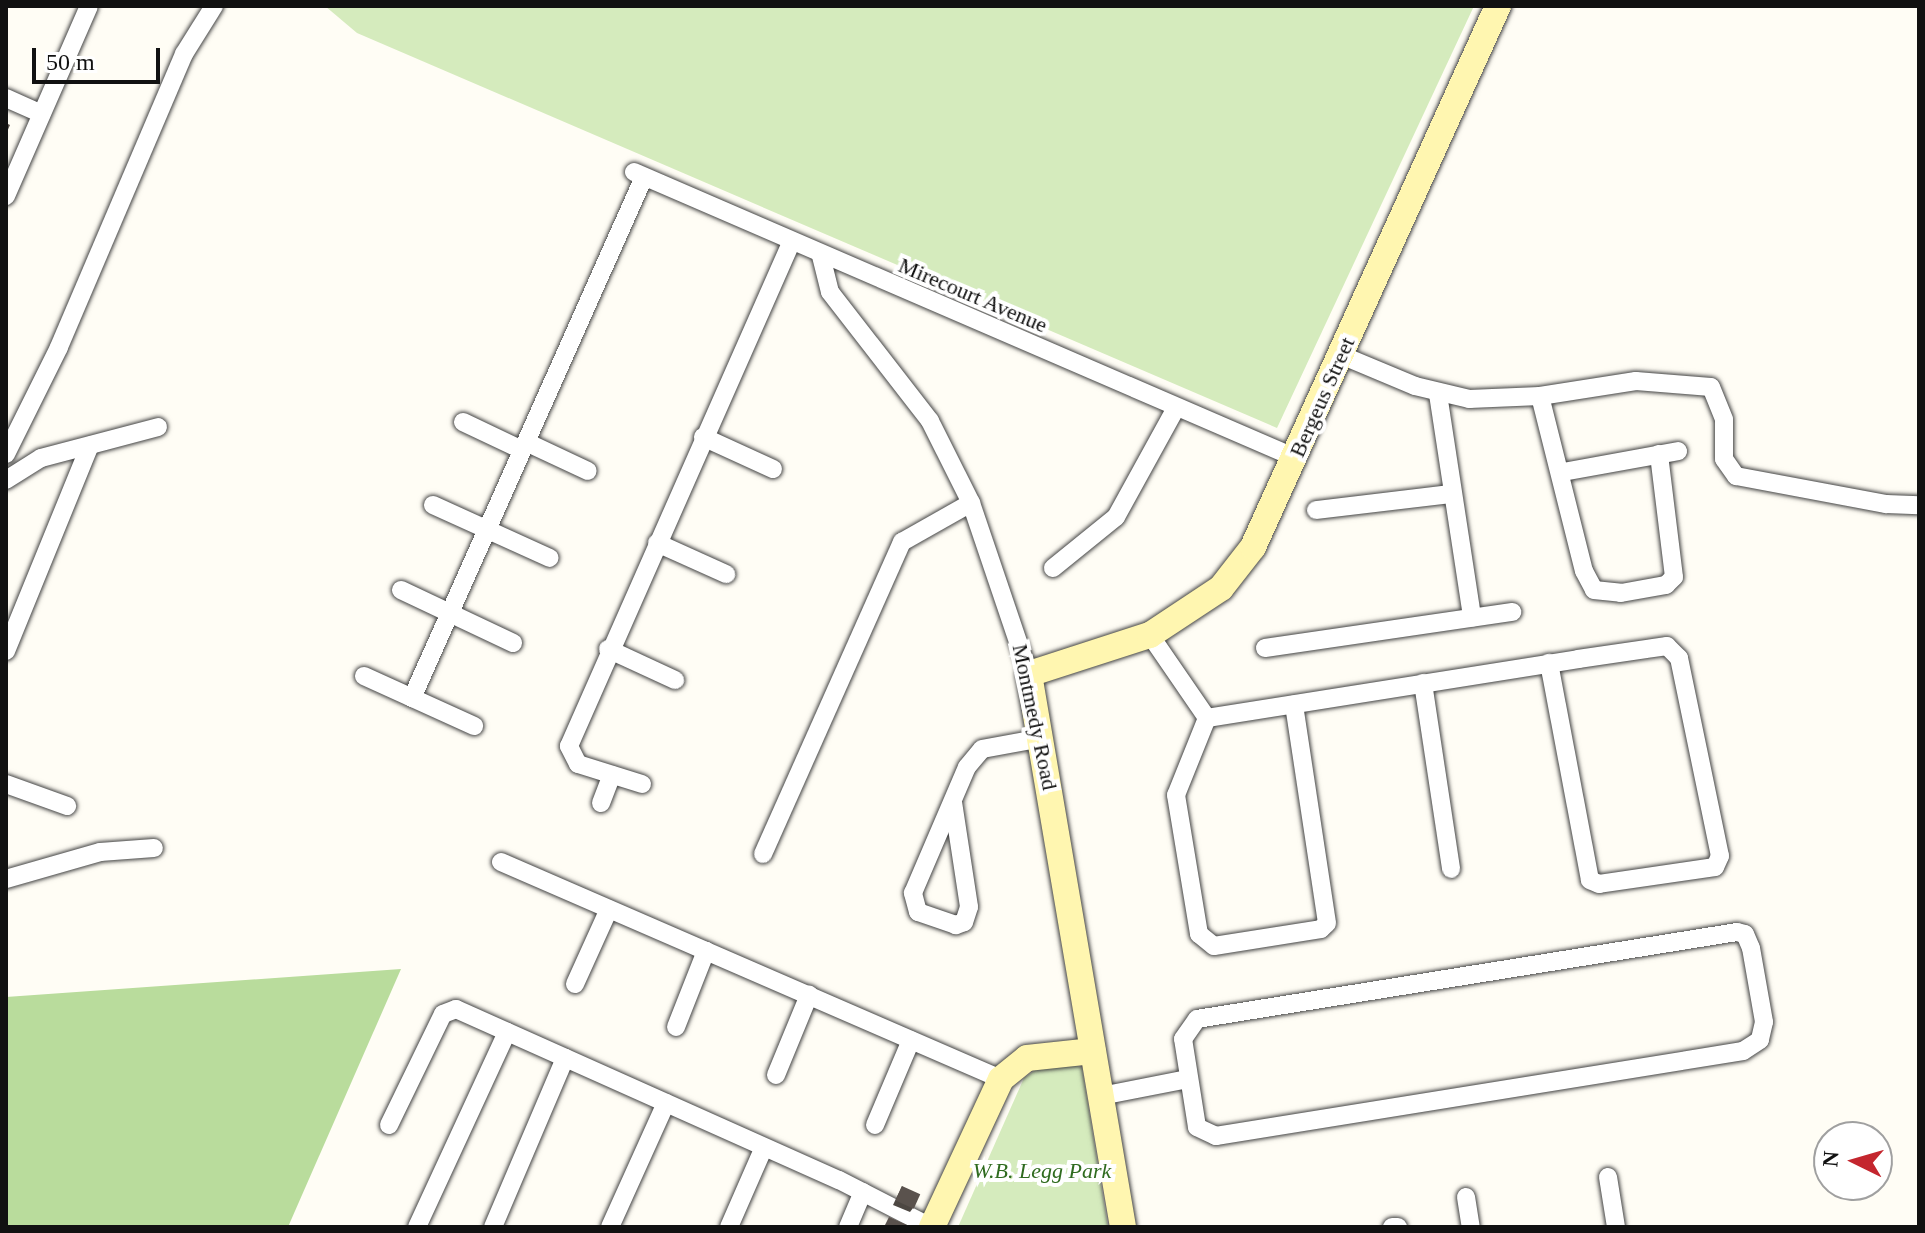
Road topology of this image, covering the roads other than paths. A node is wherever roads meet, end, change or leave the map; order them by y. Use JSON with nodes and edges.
{"nodes":[{"id":1,"x":89,"y":6,"type":"edge"},
{"id":2,"x":214,"y":6,"type":"edge"},
{"id":3,"x":1498,"y":6,"type":"edge"},
{"id":4,"x":6,"y":98,"type":"edge"},
{"id":5,"x":42,"y":114,"type":"junction"},
{"id":6,"x":6,"y":196,"type":"edge"},
{"id":7,"x":791,"y":243,"type":"junction"},
{"id":8,"x":821,"y":256,"type":"junction"},
{"id":9,"x":1341,"y":355,"type":"junction"},
{"id":10,"x":1438,"y":394,"type":"junction"},
{"id":11,"x":1540,"y":396,"type":"junction"},
{"id":12,"x":1176,"y":408,"type":"junction"},
{"id":13,"x":463,"y":422,"type":"dead end"},
{"id":14,"x":158,"y":427,"type":"dead end"},
{"id":15,"x":703,"y":437,"type":"junction"},
{"id":16,"x":90,"y":445,"type":"junction"},
{"id":17,"x":524,"y":446,"type":"junction"},
{"id":18,"x":6,"y":454,"type":"edge"},
{"id":19,"x":1296,"y":458,"type":"junction"},
{"id":20,"x":773,"y":469,"type":"dead end"},
{"id":21,"x":588,"y":471,"type":"dead end"},
{"id":22,"x":1563,"y":472,"type":"junction"},
{"id":23,"x":6,"y":480,"type":"edge"},
{"id":24,"x":1450,"y":494,"type":"junction"},
{"id":25,"x":971,"y":503,"type":"junction"},
{"id":26,"x":433,"y":505,"type":"dead end"},
{"id":27,"x":1919,"y":505,"type":"edge"},
{"id":28,"x":1316,"y":510,"type":"dead end"},
{"id":29,"x":487,"y":529,"type":"junction"},
{"id":30,"x":657,"y":543,"type":"junction"},
{"id":31,"x":550,"y":558,"type":"dead end"},
{"id":32,"x":1053,"y":568,"type":"dead end"},
{"id":33,"x":726,"y":574,"type":"dead end"},
{"id":34,"x":401,"y":590,"type":"dead end"},
{"id":35,"x":450,"y":612,"type":"junction"},
{"id":36,"x":1512,"y":612,"type":"dead end"},
{"id":37,"x":1472,"y":617,"type":"junction"},
{"id":38,"x":1150,"y":635,"type":"junction"},
{"id":39,"x":513,"y":643,"type":"dead end"},
{"id":40,"x":1265,"y":648,"type":"dead end"},
{"id":41,"x":608,"y":649,"type":"junction"},
{"id":42,"x":6,"y":651,"type":"edge"},
{"id":43,"x":1549,"y":663,"type":"junction"},
{"id":44,"x":1029,"y":674,"type":"junction"},
{"id":45,"x":364,"y":676,"type":"dead end"},
{"id":46,"x":675,"y":680,"type":"dead end"},
{"id":47,"x":1423,"y":683,"type":"junction"},
{"id":48,"x":412,"y":698,"type":"junction"},
{"id":49,"x":1294,"y":704,"type":"junction"},
{"id":50,"x":1207,"y":718,"type":"junction"},
{"id":51,"x":474,"y":726,"type":"dead end"},
{"id":52,"x":1042,"y":738,"type":"junction"},
{"id":53,"x":612,"y":775,"type":"junction"},
{"id":54,"x":6,"y":784,"type":"edge"},
{"id":55,"x":642,"y":784,"type":"dead end"},
{"id":56,"x":953,"y":802,"type":"junction"},
{"id":57,"x":601,"y":803,"type":"dead end"},
{"id":58,"x":67,"y":806,"type":"dead end"},
{"id":59,"x":154,"y":848,"type":"dead end"},
{"id":60,"x":763,"y":854,"type":"dead end"},
{"id":61,"x":501,"y":862,"type":"dead end"},
{"id":62,"x":1451,"y":869,"type":"dead end"},
{"id":63,"x":6,"y":879,"type":"edge"},
{"id":64,"x":609,"y":909,"type":"junction"},
{"id":65,"x":706,"y":951,"type":"junction"},
{"id":66,"x":575,"y":984,"type":"dead end"},
{"id":67,"x":809,"y":995,"type":"junction"},
{"id":68,"x":676,"y":1027,"type":"dead end"},
{"id":69,"x":505,"y":1036,"type":"junction"},
{"id":70,"x":911,"y":1040,"type":"junction"},
{"id":71,"x":1093,"y":1051,"type":"junction"},
{"id":72,"x":563,"y":1062,"type":"junction"},
{"id":73,"x":776,"y":1075,"type":"dead end"},
{"id":74,"x":1001,"y":1079,"type":"junction"},
{"id":75,"x":1188,"y":1079,"type":"junction"},
{"id":76,"x":1101,"y":1096,"type":"junction"},
{"id":77,"x":664,"y":1107,"type":"junction"},
{"id":78,"x":389,"y":1125,"type":"dead end"},
{"id":79,"x":875,"y":1125,"type":"dead end"},
{"id":80,"x":763,"y":1151,"type":"junction"},
{"id":81,"x":1608,"y":1177,"type":"dead end"},
{"id":82,"x":861,"y":1197,"type":"junction"},
{"id":83,"x":1466,"y":1197,"type":"dead end"},
{"id":84,"x":417,"y":1227,"type":"edge"},
{"id":85,"x":493,"y":1227,"type":"edge"},
{"id":86,"x":610,"y":1227,"type":"edge"},
{"id":87,"x":729,"y":1227,"type":"edge"},
{"id":88,"x":848,"y":1227,"type":"edge"},
{"id":89,"x":910,"y":1227,"type":"edge"},
{"id":90,"x":932,"y":1227,"type":"edge"},
{"id":91,"x":1123,"y":1227,"type":"edge"},
{"id":92,"x":1471,"y":1227,"type":"edge"},
{"id":93,"x":1616,"y":1227,"type":"edge"}],
"edges":[{"from":1,"to":5,"type":"street"},
{"from":2,"to":18,"type":"street"},
{"from":3,"to":9,"type":"street","name":"Bergeus Street"},
{"from":4,"to":5,"type":"street"},
{"from":5,"to":6,"type":"street"},
{"from":7,"to":8,"type":"street","name":"Mirecourt Avenue"},
{"from":7,"to":15,"type":"street"},
{"from":7,"to":17,"type":"street","name":"Mirecourt Avenue"},
{"from":8,"to":12,"type":"street","name":"Mirecourt Avenue"},
{"from":8,"to":25,"type":"street","name":"Montmedy Road"},
{"from":9,"to":10,"type":"street"},
{"from":9,"to":19,"type":"street","name":"Bergeus Street"},
{"from":10,"to":11,"type":"street"},
{"from":10,"to":24,"type":"street"},
{"from":11,"to":22,"type":"street"},
{"from":11,"to":27,"type":"street"},
{"from":12,"to":19,"type":"street","name":"Mirecourt Avenue"},
{"from":12,"to":32,"type":"street"},
{"from":13,"to":17,"type":"street"},
{"from":14,"to":16,"type":"street"},
{"from":15,"to":20,"type":"street"},
{"from":15,"to":30,"type":"street"},
{"from":16,"to":23,"type":"street"},
{"from":16,"to":42,"type":"street"},
{"from":17,"to":21,"type":"street"},
{"from":17,"to":29,"type":"street"},
{"from":19,"to":38,"type":"street","name":"Bergeus Street"},
{"from":22,"to":22,"type":"street"},
{"from":24,"to":28,"type":"street"},
{"from":24,"to":37,"type":"street"},
{"from":25,"to":44,"type":"street","name":"Montmedy Road"},
{"from":25,"to":60,"type":"street"},
{"from":26,"to":29,"type":"street"},
{"from":29,"to":31,"type":"street"},
{"from":29,"to":35,"type":"street"},
{"from":30,"to":33,"type":"street"},
{"from":30,"to":41,"type":"street"},
{"from":34,"to":35,"type":"street"},
{"from":35,"to":39,"type":"street"},
{"from":35,"to":48,"type":"street"},
{"from":36,"to":37,"type":"street"},
{"from":37,"to":40,"type":"street"},
{"from":38,"to":44,"type":"street","name":"Bergeus Street"},
{"from":38,"to":50,"type":"street"},
{"from":41,"to":46,"type":"street"},
{"from":41,"to":53,"type":"street"},
{"from":43,"to":43,"type":"street"},
{"from":43,"to":47,"type":"street"},
{"from":44,"to":52,"type":"street","name":"Montmedy Road"},
{"from":45,"to":48,"type":"street"},
{"from":47,"to":49,"type":"street"},
{"from":47,"to":62,"type":"street"},
{"from":48,"to":51,"type":"street"},
{"from":49,"to":50,"type":"street"},
{"from":49,"to":50,"type":"street"},
{"from":52,"to":56,"type":"street"},
{"from":52,"to":71,"type":"street","name":"Montmedy Road"},
{"from":53,"to":55,"type":"street"},
{"from":53,"to":57,"type":"street"},
{"from":54,"to":58,"type":"street"},
{"from":56,"to":56,"type":"street"},
{"from":59,"to":63,"type":"street"},
{"from":61,"to":64,"type":"street"},
{"from":64,"to":65,"type":"street"},
{"from":64,"to":66,"type":"street"},
{"from":65,"to":67,"type":"street"},
{"from":65,"to":68,"type":"street"},
{"from":67,"to":70,"type":"street"},
{"from":67,"to":73,"type":"street"},
{"from":69,"to":72,"type":"street"},
{"from":69,"to":78,"type":"street"},
{"from":69,"to":84,"type":"street"},
{"from":70,"to":74,"type":"street"},
{"from":70,"to":79,"type":"street"},
{"from":71,"to":74,"type":"street"},
{"from":71,"to":76,"type":"street","name":"Montmedy Road"},
{"from":72,"to":77,"type":"street"},
{"from":72,"to":85,"type":"street"},
{"from":74,"to":90,"type":"street"},
{"from":75,"to":75,"type":"street"},
{"from":75,"to":76,"type":"street"},
{"from":76,"to":91,"type":"street","name":"Montmedy Road"},
{"from":77,"to":80,"type":"street"},
{"from":77,"to":86,"type":"street"},
{"from":80,"to":82,"type":"street"},
{"from":80,"to":87,"type":"street"},
{"from":81,"to":93,"type":"street"},
{"from":82,"to":88,"type":"street"},
{"from":82,"to":89,"type":"street"},
{"from":82,"to":90,"type":"street"},
{"from":83,"to":92,"type":"street"}]}
